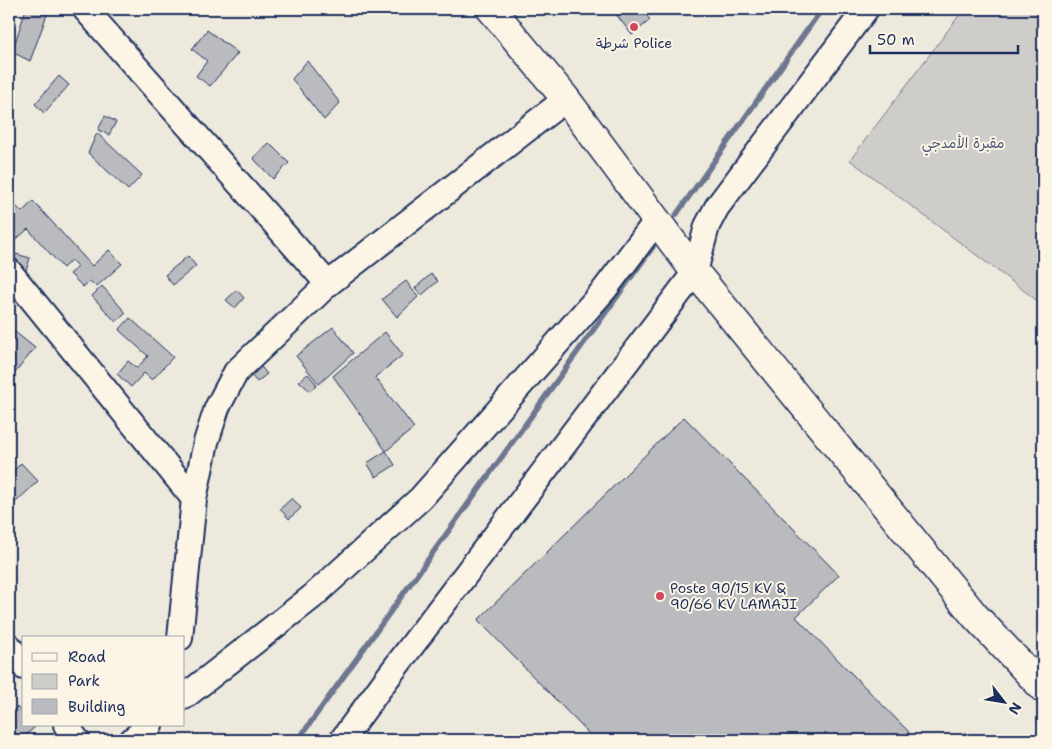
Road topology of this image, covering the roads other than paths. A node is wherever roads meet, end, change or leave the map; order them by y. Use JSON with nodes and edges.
{"nodes":[{"id":1,"x":85,"y":9,"type":"edge"},
{"id":2,"x":492,"y":9,"type":"edge"},
{"id":3,"x":866,"y":9,"type":"edge"},
{"id":4,"x":566,"y":99,"type":"junction"},
{"id":5,"x":657,"y":220,"type":"junction"},
{"id":6,"x":9,"y":271,"type":"edge"},
{"id":7,"x":695,"y":272,"type":"junction"},
{"id":8,"x":328,"y":284,"type":"junction"},
{"id":9,"x":194,"y":499,"type":"junction"},
{"id":10,"x":180,"y":636,"type":"edge"},
{"id":11,"x":9,"y":646,"type":"edge"},
{"id":12,"x":22,"y":664,"type":"edge"},
{"id":13,"x":1043,"y":688,"type":"edge"},
{"id":14,"x":185,"y":696,"type":"edge"},
{"id":15,"x":67,"y":726,"type":"edge"},
{"id":16,"x":149,"y":726,"type":"edge"},
{"id":17,"x":77,"y":740,"type":"edge"},
{"id":18,"x":132,"y":740,"type":"edge"},
{"id":19,"x":342,"y":740,"type":"edge"}],
"edges":[{"from":1,"to":8,"type":"street"},
{"from":2,"to":4,"type":"highway"},
{"from":3,"to":7,"type":"street"},
{"from":4,"to":5,"type":"highway"},
{"from":4,"to":8,"type":"street"},
{"from":5,"to":7,"type":"highway"},
{"from":5,"to":14,"type":"street"},
{"from":6,"to":9,"type":"street"},
{"from":7,"to":13,"type":"highway"},
{"from":7,"to":19,"type":"street"},
{"from":8,"to":9,"type":"street"},
{"from":9,"to":10,"type":"street"},
{"from":11,"to":12,"type":"street"},
{"from":15,"to":17,"type":"street"},
{"from":16,"to":18,"type":"street"}]}
